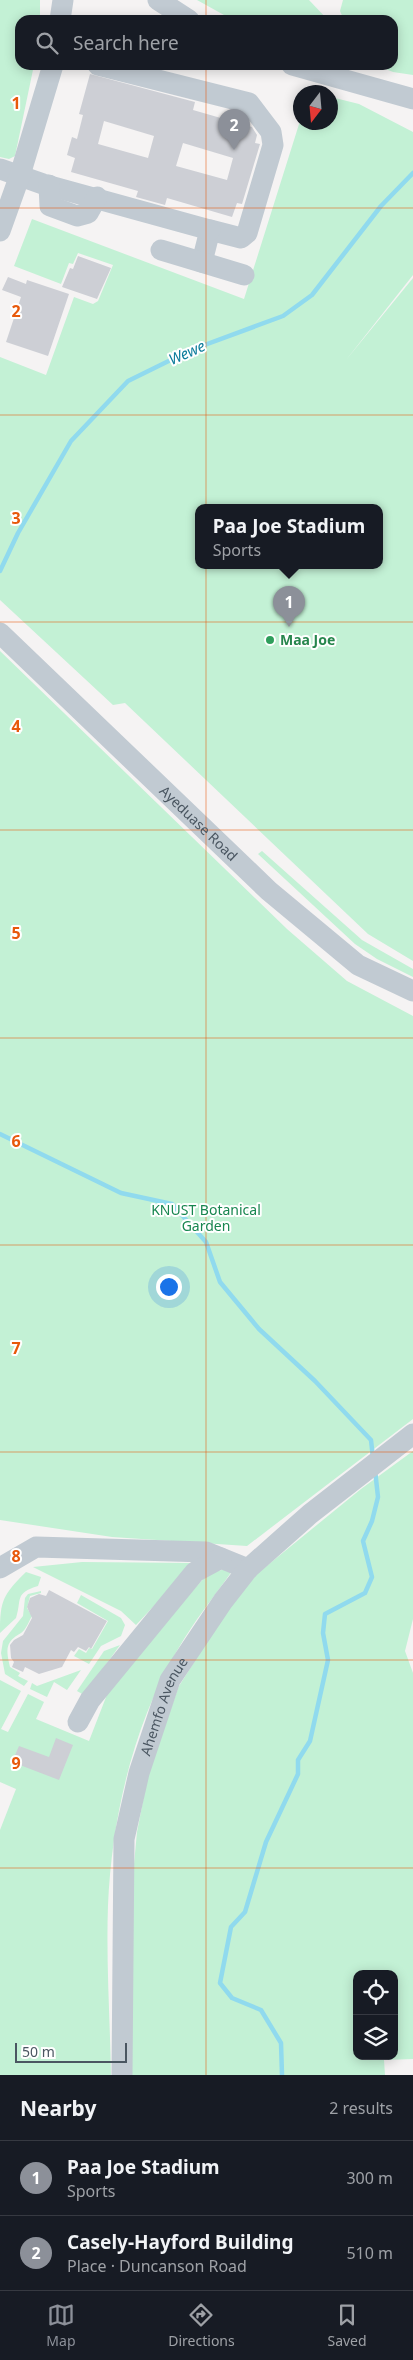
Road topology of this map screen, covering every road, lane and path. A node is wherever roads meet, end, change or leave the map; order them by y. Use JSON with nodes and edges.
{"nodes":[{"id":1,"x":62,"y":0,"type":"edge"},
{"id":2,"x":158,"y":0,"type":"edge"},
{"id":3,"x":60,"y":15,"type":"edge"},
{"id":4,"x":181,"y":15,"type":"edge"},
{"id":5,"x":52,"y":70,"type":"edge"},
{"id":6,"x":117,"y":70,"type":"edge"},
{"id":7,"x":310,"y":70,"type":"edge"},
{"id":8,"x":413,"y":99,"type":"edge"},
{"id":9,"x":0,"y":169,"type":"edge"},
{"id":10,"x":20,"y":175,"type":"junction"},
{"id":11,"x":210,"y":230,"type":"junction"},
{"id":12,"x":0,"y":231,"type":"edge"},
{"id":13,"x":161,"y":250,"type":"dead end"},
{"id":14,"x":202,"y":262,"type":"junction"},
{"id":15,"x":244,"y":275,"type":"dead end"},
{"id":16,"x":0,"y":632,"type":"edge"},
{"id":17,"x":413,"y":992,"type":"edge"},
{"id":18,"x":413,"y":1434,"type":"edge"},
{"id":19,"x":221,"y":1558,"type":"junction"},
{"id":20,"x":0,"y":1568,"type":"edge"},
{"id":21,"x":248,"y":1569,"type":"junction"},
{"id":22,"x":78,"y":1722,"type":"dead end"},
{"id":23,"x":122,"y":2075,"type":"edge"}],
"edges":[{"from":1,"to":3,"type":"street"},
{"from":2,"to":4,"type":"street"},
{"from":5,"to":10,"type":"street"},
{"from":6,"to":11,"type":"street"},
{"from":7,"to":8,"type":"street"},
{"from":9,"to":10,"type":"street"},
{"from":10,"to":11,"type":"street"},
{"from":10,"to":12,"type":"street"},
{"from":11,"to":14,"type":"street"},
{"from":13,"to":14,"type":"street"},
{"from":14,"to":15,"type":"street"},
{"from":16,"to":17,"type":"street","name":"Ayeduase Road"},
{"from":18,"to":21,"type":"street","name":"Ahemfo Avenue"},
{"from":19,"to":20,"type":"street"},
{"from":19,"to":21,"type":"street"},
{"from":19,"to":22,"type":"street"},
{"from":21,"to":23,"type":"street","name":"Ahemfo Avenue"}]}
